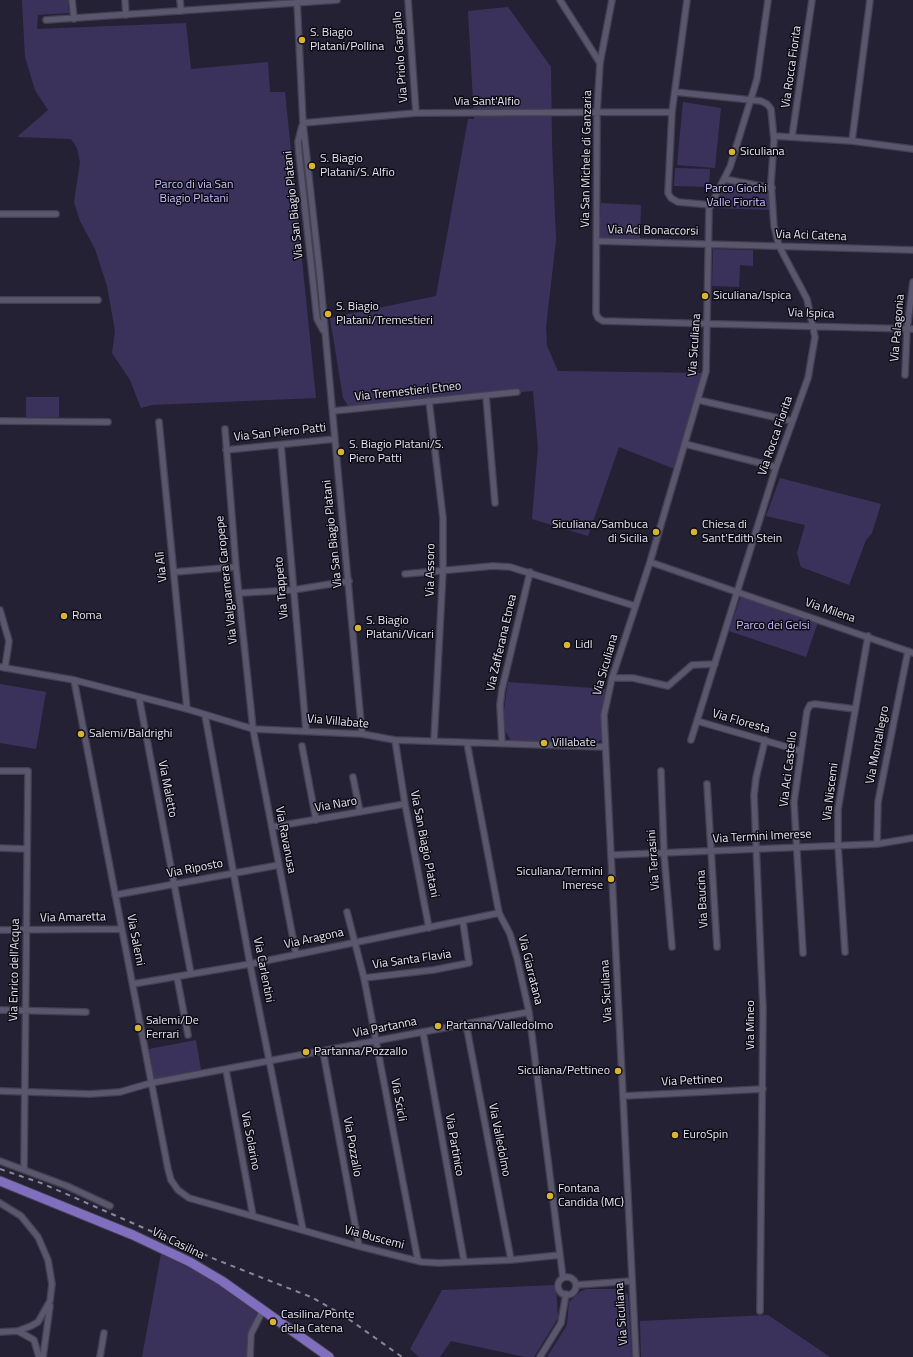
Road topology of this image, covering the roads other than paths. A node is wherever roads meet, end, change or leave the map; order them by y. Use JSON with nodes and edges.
{"nodes":[{"id":1,"x":72,"y":0,"type":"edge"},
{"id":2,"x":125,"y":0,"type":"edge"},
{"id":3,"x":180,"y":0,"type":"edge"},
{"id":4,"x":337,"y":0,"type":"edge"},
{"id":5,"x":408,"y":0,"type":"edge"},
{"id":6,"x":560,"y":0,"type":"edge"},
{"id":7,"x":612,"y":0,"type":"edge"},
{"id":8,"x":687,"y":0,"type":"edge"},
{"id":9,"x":768,"y":0,"type":"edge"},
{"id":10,"x":812,"y":0,"type":"edge"},
{"id":11,"x":870,"y":0,"type":"edge"},
{"id":12,"x":297,"y":1,"type":"edge"},
{"id":13,"x":181,"y":11,"type":"junction"},
{"id":14,"x":126,"y":16,"type":"junction"},
{"id":15,"x":74,"y":19,"type":"junction"},
{"id":16,"x":46,"y":20,"type":"dead end"},
{"id":17,"x":600,"y":63,"type":"junction"},
{"id":18,"x":675,"y":92,"type":"junction"},
{"id":19,"x":751,"y":100,"type":"junction"},
{"id":20,"x":597,"y":112,"type":"junction"},
{"id":21,"x":672,"y":112,"type":"junction"},
{"id":22,"x":416,"y":113,"type":"junction"},
{"id":23,"x":303,"y":123,"type":"junction"},
{"id":24,"x":774,"y":136,"type":"junction"},
{"id":25,"x":792,"y":138,"type":"junction"},
{"id":26,"x":852,"y":141,"type":"junction"},
{"id":27,"x":307,"y":146,"type":"junction"},
{"id":28,"x":298,"y":148,"type":"junction"},
{"id":29,"x":913,"y":149,"type":"edge"},
{"id":30,"x":724,"y":179,"type":"junction"},
{"id":31,"x":772,"y":188,"type":"junction"},
{"id":32,"x":711,"y":205,"type":"junction"},
{"id":33,"x":0,"y":214,"type":"edge"},
{"id":34,"x":56,"y":214,"type":"dead end"},
{"id":35,"x":597,"y":241,"type":"junction"},
{"id":36,"x":709,"y":244,"type":"junction"},
{"id":37,"x":779,"y":246,"type":"junction"},
{"id":38,"x":913,"y":250,"type":"edge"},
{"id":39,"x":913,"y":282,"type":"edge"},
{"id":40,"x":0,"y":300,"type":"edge"},
{"id":41,"x":98,"y":300,"type":"dead end"},
{"id":42,"x":598,"y":318,"type":"joint"},
{"id":43,"x":708,"y":323,"type":"junction"},
{"id":44,"x":814,"y":325,"type":"junction"},
{"id":45,"x":910,"y":329,"type":"edge"},
{"id":46,"x":324,"y":332,"type":"junction"},
{"id":47,"x":905,"y":375,"type":"dead end"},
{"id":48,"x":517,"y":392,"type":"dead end"},
{"id":49,"x":486,"y":396,"type":"junction"},
{"id":50,"x":698,"y":400,"type":"junction"},
{"id":51,"x":429,"y":401,"type":"junction"},
{"id":52,"x":333,"y":411,"type":"junction"},
{"id":53,"x":0,"y":421,"type":"edge"},
{"id":54,"x":792,"y":421,"type":"junction"},
{"id":55,"x":108,"y":422,"type":"dead end"},
{"id":56,"x":159,"y":422,"type":"dead end"},
{"id":57,"x":225,"y":429,"type":"dead end"},
{"id":58,"x":335,"y":439,"type":"junction"},
{"id":59,"x":281,"y":444,"type":"junction"},
{"id":60,"x":685,"y":444,"type":"junction"},
{"id":61,"x":226,"y":450,"type":"junction"},
{"id":62,"x":776,"y":467,"type":"junction"},
{"id":63,"x":496,"y":503,"type":"dead end"},
{"id":64,"x":650,"y":562,"type":"junction"},
{"id":65,"x":236,"y":567,"type":"junction"},
{"id":66,"x":443,"y":570,"type":"junction"},
{"id":67,"x":174,"y":572,"type":"junction"},
{"id":68,"x":530,"y":572,"type":"junction"},
{"id":69,"x":405,"y":574,"type":"dead end"},
{"id":70,"x":349,"y":581,"type":"junction"},
{"id":71,"x":293,"y":590,"type":"junction"},
{"id":72,"x":738,"y":591,"type":"junction"},
{"id":73,"x":240,"y":593,"type":"junction"},
{"id":74,"x":635,"y":606,"type":"junction"},
{"id":75,"x":0,"y":610,"type":"edge"},
{"id":76,"x":868,"y":636,"type":"junction"},
{"id":77,"x":910,"y":652,"type":"edge"},
{"id":78,"x":715,"y":664,"type":"junction"},
{"id":79,"x":2,"y":667,"type":"edge"},
{"id":80,"x":612,"y":678,"type":"junction"},
{"id":81,"x":74,"y":680,"type":"junction"},
{"id":82,"x":139,"y":697,"type":"junction"},
{"id":83,"x":187,"y":709,"type":"junction"},
{"id":84,"x":855,"y":709,"type":"junction"},
{"id":85,"x":205,"y":715,"type":"junction"},
{"id":86,"x":697,"y":721,"type":"junction"},
{"id":87,"x":253,"y":729,"type":"junction"},
{"id":88,"x":306,"y":730,"type":"junction"},
{"id":89,"x":362,"y":734,"type":"junction"},
{"id":90,"x":395,"y":740,"type":"junction"},
{"id":91,"x":691,"y":740,"type":"dead end"},
{"id":92,"x":765,"y":740,"type":"junction"},
{"id":93,"x":434,"y":741,"type":"junction"},
{"id":94,"x":467,"y":743,"type":"junction"},
{"id":95,"x":502,"y":743,"type":"junction"},
{"id":96,"x":302,"y":746,"type":"dead end"},
{"id":97,"x":605,"y":747,"type":"junction"},
{"id":98,"x":801,"y":751,"type":"junction"},
{"id":99,"x":0,"y":771,"type":"edge"},
{"id":100,"x":661,"y":772,"type":"dead end"},
{"id":101,"x":353,"y":777,"type":"dead end"},
{"id":102,"x":707,"y":784,"type":"dead end"},
{"id":103,"x":405,"y":804,"type":"junction"},
{"id":104,"x":360,"y":812,"type":"junction"},
{"id":105,"x":316,"y":820,"type":"junction"},
{"id":106,"x":272,"y":827,"type":"junction"},
{"id":107,"x":913,"y":838,"type":"edge"},
{"id":108,"x":876,"y":844,"type":"junction"},
{"id":109,"x":838,"y":845,"type":"junction"},
{"id":110,"x":796,"y":846,"type":"junction"},
{"id":111,"x":0,"y":848,"type":"edge"},
{"id":112,"x":755,"y":848,"type":"junction"},
{"id":113,"x":27,"y":849,"type":"junction"},
{"id":114,"x":712,"y":850,"type":"junction"},
{"id":115,"x":664,"y":853,"type":"junction"},
{"id":116,"x":612,"y":855,"type":"junction"},
{"id":117,"x":279,"y":865,"type":"junction"},
{"id":118,"x":234,"y":873,"type":"junction"},
{"id":119,"x":174,"y":884,"type":"junction"},
{"id":120,"x":115,"y":895,"type":"junction"},
{"id":121,"x":347,"y":912,"type":"dead end"},
{"id":122,"x":499,"y":914,"type":"junction"},
{"id":123,"x":463,"y":922,"type":"junction"},
{"id":124,"x":429,"y":928,"type":"junction"},
{"id":125,"x":122,"y":929,"type":"junction"},
{"id":126,"x":0,"y":930,"type":"edge"},
{"id":127,"x":27,"y":930,"type":"junction"},
{"id":128,"x":356,"y":942,"type":"junction"},
{"id":129,"x":672,"y":947,"type":"dead end"},
{"id":130,"x":717,"y":947,"type":"dead end"},
{"id":131,"x":845,"y":952,"type":"dead end"},
{"id":132,"x":803,"y":953,"type":"dead end"},
{"id":133,"x":296,"y":954,"type":"junction"},
{"id":134,"x":250,"y":964,"type":"junction"},
{"id":135,"x":191,"y":974,"type":"junction"},
{"id":136,"x":177,"y":977,"type":"junction"},
{"id":137,"x":364,"y":978,"type":"junction"},
{"id":138,"x":133,"y":984,"type":"junction"},
{"id":139,"x":0,"y":1010,"type":"edge"},
{"id":140,"x":26,"y":1010,"type":"junction"},
{"id":141,"x":86,"y":1012,"type":"dead end"},
{"id":142,"x":529,"y":1012,"type":"junction"},
{"id":143,"x":466,"y":1024,"type":"junction"},
{"id":144,"x":423,"y":1032,"type":"junction"},
{"id":145,"x":188,"y":1035,"type":"dead end"},
{"id":146,"x":376,"y":1041,"type":"junction"},
{"id":147,"x":323,"y":1051,"type":"junction"},
{"id":148,"x":270,"y":1062,"type":"junction"},
{"id":149,"x":226,"y":1070,"type":"junction"},
{"id":150,"x":151,"y":1084,"type":"junction"},
{"id":151,"x":763,"y":1089,"type":"junction"},
{"id":152,"x":0,"y":1091,"type":"edge"},
{"id":153,"x":25,"y":1092,"type":"junction"},
{"id":154,"x":623,"y":1096,"type":"junction"},
{"id":155,"x":0,"y":1161,"type":"edge"},
{"id":156,"x":24,"y":1169,"type":"junction"},
{"id":157,"x":0,"y":1181,"type":"edge"},
{"id":158,"x":187,"y":1197,"type":"joint"},
{"id":159,"x":0,"y":1203,"type":"edge"},
{"id":160,"x":110,"y":1206,"type":"dead end"},
{"id":161,"x":253,"y":1216,"type":"junction"},
{"id":162,"x":303,"y":1230,"type":"junction"},
{"id":163,"x":359,"y":1246,"type":"junction"},
{"id":164,"x":560,"y":1254,"type":"junction"},
{"id":165,"x":511,"y":1260,"type":"junction"},
{"id":166,"x":418,"y":1261,"type":"junction"},
{"id":167,"x":464,"y":1261,"type":"junction"},
{"id":168,"x":563,"y":1278,"type":"junction"},
{"id":169,"x":631,"y":1281,"type":"junction"},
{"id":170,"x":576,"y":1285,"type":"junction"},
{"id":171,"x":566,"y":1294,"type":"junction"},
{"id":172,"x":50,"y":1301,"type":"junction"},
{"id":173,"x":263,"y":1310,"type":"junction"},
{"id":174,"x":760,"y":1311,"type":"dead end"},
{"id":175,"x":18,"y":1331,"type":"junction"},
{"id":176,"x":0,"y":1332,"type":"edge"},
{"id":177,"x":104,"y":1333,"type":"dead end"},
{"id":178,"x":39,"y":1357,"type":"edge"},
{"id":179,"x":43,"y":1357,"type":"edge"},
{"id":180,"x":100,"y":1357,"type":"edge"},
{"id":181,"x":250,"y":1357,"type":"edge"},
{"id":182,"x":329,"y":1357,"type":"edge"},
{"id":183,"x":540,"y":1357,"type":"edge"},
{"id":184,"x":636,"y":1357,"type":"edge"}],
"edges":[{"from":1,"to":15,"type":"street"},
{"from":2,"to":14,"type":"street"},
{"from":3,"to":13,"type":"street"},
{"from":4,"to":12,"type":"street"},
{"from":5,"to":22,"type":"street","name":"Via Priolo Gargallo"},
{"from":6,"to":17,"type":"street"},
{"from":7,"to":17,"type":"street","name":"Via San Michele di Ganzaria"},
{"from":8,"to":18,"type":"street"},
{"from":9,"to":19,"type":"street","name":"Via Siculiana"},
{"from":10,"to":25,"type":"street","name":"Via Rocca Fiorita"},
{"from":11,"to":26,"type":"street"},
{"from":12,"to":13,"type":"street"},
{"from":12,"to":23,"type":"street","name":"Via San Biagio Platani"},
{"from":13,"to":14,"type":"street"},
{"from":14,"to":15,"type":"street"},
{"from":15,"to":16,"type":"street"},
{"from":17,"to":20,"type":"street","name":"Via San Michele di Ganzaria"},
{"from":18,"to":19,"type":"street"},
{"from":18,"to":21,"type":"street"},
{"from":19,"to":24,"type":"street"},
{"from":19,"to":30,"type":"street","name":"Via Siculiana"},
{"from":20,"to":21,"type":"street","name":"Via Sant'Alfio"},
{"from":20,"to":22,"type":"street","name":"Via Sant'Alfio"},
{"from":20,"to":35,"type":"street","name":"Via San Michele di Ganzaria"},
{"from":21,"to":32,"type":"street"},
{"from":22,"to":23,"type":"street","name":"Via Sant'Alfio"},
{"from":23,"to":27,"type":"street","name":"Via San Biagio Platani"},
{"from":23,"to":28,"type":"street","name":"Via San Biagio Platani"},
{"from":24,"to":25,"type":"street"},
{"from":24,"to":31,"type":"street","name":"Via Rocca Fiorita"},
{"from":25,"to":26,"type":"street"},
{"from":26,"to":29,"type":"street"},
{"from":27,"to":28,"type":"street"},
{"from":27,"to":46,"type":"street","name":"Via San Biagio Platani"},
{"from":28,"to":46,"type":"street","name":"Via San Biagio Platani"},
{"from":30,"to":31,"type":"street"},
{"from":30,"to":32,"type":"street","name":"Via Siculiana"},
{"from":31,"to":37,"type":"street","name":"Via Rocca Fiorita"},
{"from":32,"to":36,"type":"street","name":"Via Siculiana"},
{"from":33,"to":34,"type":"street"},
{"from":35,"to":36,"type":"street","name":"Via Aci Bonaccorsi"},
{"from":35,"to":42,"type":"street","name":"Via San Michele di Ganzaria"},
{"from":36,"to":37,"type":"street","name":"Via Aci Catena"},
{"from":36,"to":43,"type":"street","name":"Via Siculiana"},
{"from":37,"to":38,"type":"street","name":"Via Aci Catena"},
{"from":37,"to":44,"type":"street","name":"Via Rocca Fiorita"},
{"from":39,"to":45,"type":"street","name":"Via Palagonia"},
{"from":40,"to":41,"type":"street"},
{"from":42,"to":43,"type":"street","name":"Via Ispica"},
{"from":43,"to":44,"type":"street","name":"Via Ispica"},
{"from":43,"to":50,"type":"street","name":"Via Siculiana"},
{"from":44,"to":45,"type":"street","name":"Via Ispica"},
{"from":44,"to":54,"type":"street","name":"Via Rocca Fiorita"},
{"from":45,"to":47,"type":"street","name":"Via Palagonia"},
{"from":46,"to":52,"type":"street","name":"Via San Biagio Platani"},
{"from":48,"to":49,"type":"street","name":"Via Tremestieri Etneo"},
{"from":49,"to":51,"type":"street","name":"Via Tremestieri Etneo"},
{"from":49,"to":63,"type":"street"},
{"from":50,"to":54,"type":"street"},
{"from":50,"to":60,"type":"street","name":"Via Siculiana"},
{"from":51,"to":52,"type":"street","name":"Via Tremestieri Etneo"},
{"from":51,"to":66,"type":"street","name":"Via Assoro"},
{"from":52,"to":58,"type":"street","name":"Via San Biagio Platani"},
{"from":53,"to":55,"type":"street"},
{"from":54,"to":62,"type":"street","name":"Via Rocca Fiorita"},
{"from":56,"to":67,"type":"street","name":"Via Alì"},
{"from":57,"to":61,"type":"street","name":"Via Valguarnera Caropepe"},
{"from":58,"to":59,"type":"street","name":"Via San Piero Patti"},
{"from":58,"to":70,"type":"street","name":"Via San Biagio Platani"},
{"from":59,"to":61,"type":"street","name":"Via San Piero Patti"},
{"from":59,"to":71,"type":"street","name":"Via Trappeto"},
{"from":60,"to":62,"type":"street"},
{"from":60,"to":64,"type":"street","name":"Via Siculiana"},
{"from":61,"to":65,"type":"street","name":"Via Valguarnera Caropepe"},
{"from":62,"to":72,"type":"street","name":"Via Rocca Fiorita"},
{"from":64,"to":72,"type":"street","name":"Via Milena"},
{"from":64,"to":74,"type":"street","name":"Via Siculiana"},
{"from":65,"to":67,"type":"street"},
{"from":65,"to":73,"type":"street","name":"Via Valguarnera Caropepe"},
{"from":66,"to":68,"type":"street"},
{"from":66,"to":69,"type":"street"},
{"from":66,"to":93,"type":"street","name":"Via Assoro"},
{"from":67,"to":83,"type":"street","name":"Via Alì"},
{"from":68,"to":74,"type":"street"},
{"from":68,"to":95,"type":"street","name":"Via Zafferana Etnea"},
{"from":70,"to":71,"type":"street"},
{"from":70,"to":89,"type":"street","name":"Via San Biagio Platani"},
{"from":71,"to":73,"type":"street"},
{"from":71,"to":88,"type":"street","name":"Via Trappeto"},
{"from":72,"to":76,"type":"street","name":"Via Milena"},
{"from":72,"to":78,"type":"street","name":"Via Rocca Fiorita"},
{"from":73,"to":87,"type":"street","name":"Via Valguarnera Caropepe"},
{"from":74,"to":80,"type":"street","name":"Via Siculiana"},
{"from":75,"to":79,"type":"street"},
{"from":76,"to":77,"type":"street","name":"Via Milena"},
{"from":76,"to":84,"type":"street","name":"Via Niscemi"},
{"from":77,"to":108,"type":"street","name":"Via Montallegro"},
{"from":78,"to":80,"type":"street"},
{"from":78,"to":86,"type":"street","name":"Via Rocca Fiorita"},
{"from":79,"to":81,"type":"street","name":"Via Villabate"},
{"from":80,"to":97,"type":"street","name":"Via Siculiana"},
{"from":81,"to":82,"type":"street","name":"Via Villabate"},
{"from":81,"to":120,"type":"street","name":"Via Salemi"},
{"from":82,"to":83,"type":"street","name":"Via Villabate"},
{"from":82,"to":119,"type":"street","name":"Via Maletto"},
{"from":83,"to":85,"type":"street","name":"Via Villabate"},
{"from":84,"to":98,"type":"street","name":"Via Aci Castello"},
{"from":84,"to":109,"type":"street","name":"Via Niscemi"},
{"from":85,"to":87,"type":"street","name":"Via Villabate"},
{"from":85,"to":118,"type":"street","name":"Via Carlentini"},
{"from":86,"to":91,"type":"street","name":"Via Rocca Fiorita"},
{"from":86,"to":92,"type":"street","name":"Via Floresta"},
{"from":87,"to":88,"type":"street","name":"Via Villabate"},
{"from":87,"to":106,"type":"street","name":"Via Ravanusa"},
{"from":88,"to":89,"type":"street","name":"Via Villabate"},
{"from":89,"to":90,"type":"street","name":"Via Villabate"},
{"from":90,"to":93,"type":"street","name":"Via Villabate"},
{"from":90,"to":103,"type":"street","name":"Via San Biagio Platani"},
{"from":92,"to":98,"type":"street","name":"Via Floresta"},
{"from":92,"to":112,"type":"street","name":"Via Mineo"},
{"from":93,"to":94,"type":"street","name":"Via Villabate"},
{"from":94,"to":95,"type":"street","name":"Via Villabate"},
{"from":94,"to":122,"type":"street","name":"Via Giarratana"},
{"from":95,"to":97,"type":"street","name":"Via Villabate"},
{"from":96,"to":105,"type":"street"},
{"from":97,"to":116,"type":"street","name":"Via Siculiana"},
{"from":98,"to":110,"type":"street","name":"Via Aci Castello"},
{"from":99,"to":113,"type":"street","name":"Via Enrico dell'Acqua"},
{"from":100,"to":115,"type":"street","name":"Via Terrasini"},
{"from":101,"to":104,"type":"street"},
{"from":102,"to":114,"type":"street","name":"Via Baucina"},
{"from":103,"to":104,"type":"street","name":"Via Naro"},
{"from":103,"to":124,"type":"street","name":"Via San Biagio Platani"},
{"from":104,"to":105,"type":"street","name":"Via Naro"},
{"from":105,"to":106,"type":"street","name":"Via Naro"},
{"from":106,"to":117,"type":"street","name":"Via Ravanusa"},
{"from":107,"to":108,"type":"street","name":"Via Termini Imerese"},
{"from":108,"to":109,"type":"street","name":"Via Termini Imerese"},
{"from":109,"to":110,"type":"street","name":"Via Termini Imerese"},
{"from":109,"to":131,"type":"street","name":"Via Niscemi"},
{"from":110,"to":112,"type":"street","name":"Via Termini Imerese"},
{"from":110,"to":132,"type":"street","name":"Via Aci Castello"},
{"from":111,"to":113,"type":"street"},
{"from":112,"to":114,"type":"street","name":"Via Termini Imerese"},
{"from":112,"to":151,"type":"street","name":"Via Mineo"},
{"from":113,"to":127,"type":"street","name":"Via Enrico dell'Acqua"},
{"from":114,"to":115,"type":"street","name":"Via Termini Imerese"},
{"from":114,"to":130,"type":"street","name":"Via Baucina"},
{"from":115,"to":116,"type":"street","name":"Via Termini Imerese"},
{"from":115,"to":129,"type":"street","name":"Via Terrasini"},
{"from":116,"to":154,"type":"street","name":"Via Siculiana"},
{"from":117,"to":118,"type":"street","name":"Via Riposto"},
{"from":117,"to":133,"type":"street","name":"Via Ravanusa"},
{"from":118,"to":119,"type":"street","name":"Via Riposto"},
{"from":118,"to":134,"type":"street","name":"Via Carlentini"},
{"from":119,"to":120,"type":"street","name":"Via Riposto"},
{"from":119,"to":135,"type":"street","name":"Via Maletto"},
{"from":120,"to":125,"type":"street","name":"Via Salemi"},
{"from":121,"to":128,"type":"street","name":"Via Scicli"},
{"from":122,"to":123,"type":"street","name":"Via Aragona"},
{"from":122,"to":142,"type":"street","name":"Via Giarratana"},
{"from":123,"to":124,"type":"street","name":"Via Aragona"},
{"from":123,"to":137,"type":"street","name":"Via Santa Flavia"},
{"from":124,"to":128,"type":"street","name":"Via Aragona"},
{"from":125,"to":127,"type":"street","name":"Via Amaretta"},
{"from":125,"to":138,"type":"street","name":"Via Salemi"},
{"from":126,"to":127,"type":"street","name":"Via Amaretta"},
{"from":127,"to":140,"type":"street","name":"Via Enrico dell'Acqua"},
{"from":128,"to":133,"type":"street","name":"Via Aragona"},
{"from":128,"to":137,"type":"street","name":"Via Scicli"},
{"from":133,"to":134,"type":"street","name":"Via Aragona"},
{"from":134,"to":135,"type":"street","name":"Via Aragona"},
{"from":134,"to":148,"type":"street","name":"Via Carlentini"},
{"from":135,"to":136,"type":"street","name":"Via Aragona"},
{"from":136,"to":138,"type":"street","name":"Via Aragona"},
{"from":136,"to":145,"type":"street"},
{"from":137,"to":146,"type":"street","name":"Via Scicli"},
{"from":138,"to":150,"type":"street","name":"Via Salemi"},
{"from":139,"to":140,"type":"street"},
{"from":140,"to":141,"type":"street"},
{"from":140,"to":153,"type":"street","name":"Via Enrico dell'Acqua"},
{"from":142,"to":143,"type":"street","name":"Via Partanna"},
{"from":142,"to":164,"type":"street","name":"Via Giarratana"},
{"from":143,"to":144,"type":"street","name":"Via Partanna"},
{"from":143,"to":165,"type":"street","name":"Via Valledolmo"},
{"from":144,"to":146,"type":"street","name":"Via Partanna"},
{"from":144,"to":167,"type":"street","name":"Via Partinico"},
{"from":146,"to":147,"type":"street","name":"Via Partanna"},
{"from":146,"to":166,"type":"street","name":"Via Scicli"},
{"from":147,"to":148,"type":"street","name":"Via Partanna"},
{"from":147,"to":163,"type":"street","name":"Via Pozzallo"},
{"from":148,"to":149,"type":"street","name":"Via Partanna"},
{"from":148,"to":162,"type":"street","name":"Via Carlentini"},
{"from":149,"to":150,"type":"street","name":"Via Partanna"},
{"from":149,"to":161,"type":"street","name":"Via Solarino"},
{"from":150,"to":153,"type":"street","name":"Via Partanna"},
{"from":150,"to":158,"type":"street","name":"Via Salemi"},
{"from":151,"to":154,"type":"street","name":"Via Pettineo"},
{"from":151,"to":174,"type":"street","name":"Via Mineo"},
{"from":152,"to":153,"type":"street","name":"Via Partanna"},
{"from":153,"to":156,"type":"street","name":"Via Enrico dell'Acqua"},
{"from":154,"to":169,"type":"street","name":"Via Siculiana"},
{"from":155,"to":156,"type":"street"},
{"from":156,"to":160,"type":"street"},
{"from":157,"to":173,"type":"main road","name":"Via Casilina"},
{"from":158,"to":161,"type":"street","name":"Via Buscemi"},
{"from":159,"to":172,"type":"street"},
{"from":161,"to":162,"type":"street","name":"Via Buscemi"},
{"from":162,"to":163,"type":"street","name":"Via Buscemi"},
{"from":163,"to":166,"type":"street","name":"Via Buscemi"},
{"from":164,"to":165,"type":"street","name":"Via Buscemi"},
{"from":164,"to":168,"type":"street","name":"Via Giarratana"},
{"from":165,"to":167,"type":"street","name":"Via Buscemi"},
{"from":166,"to":167,"type":"street","name":"Via Buscemi"},
{"from":168,"to":170,"type":"street"},
{"from":168,"to":171,"type":"street"},
{"from":169,"to":170,"type":"street"},
{"from":169,"to":184,"type":"street","name":"Via Siculiana"},
{"from":170,"to":171,"type":"street"},
{"from":171,"to":183,"type":"street"},
{"from":172,"to":175,"type":"street"},
{"from":172,"to":179,"type":"street"},
{"from":173,"to":181,"type":"street"},
{"from":173,"to":182,"type":"main road","name":"Via Casilina"},
{"from":175,"to":176,"type":"street"},
{"from":175,"to":178,"type":"street"},
{"from":177,"to":180,"type":"street"}]}
